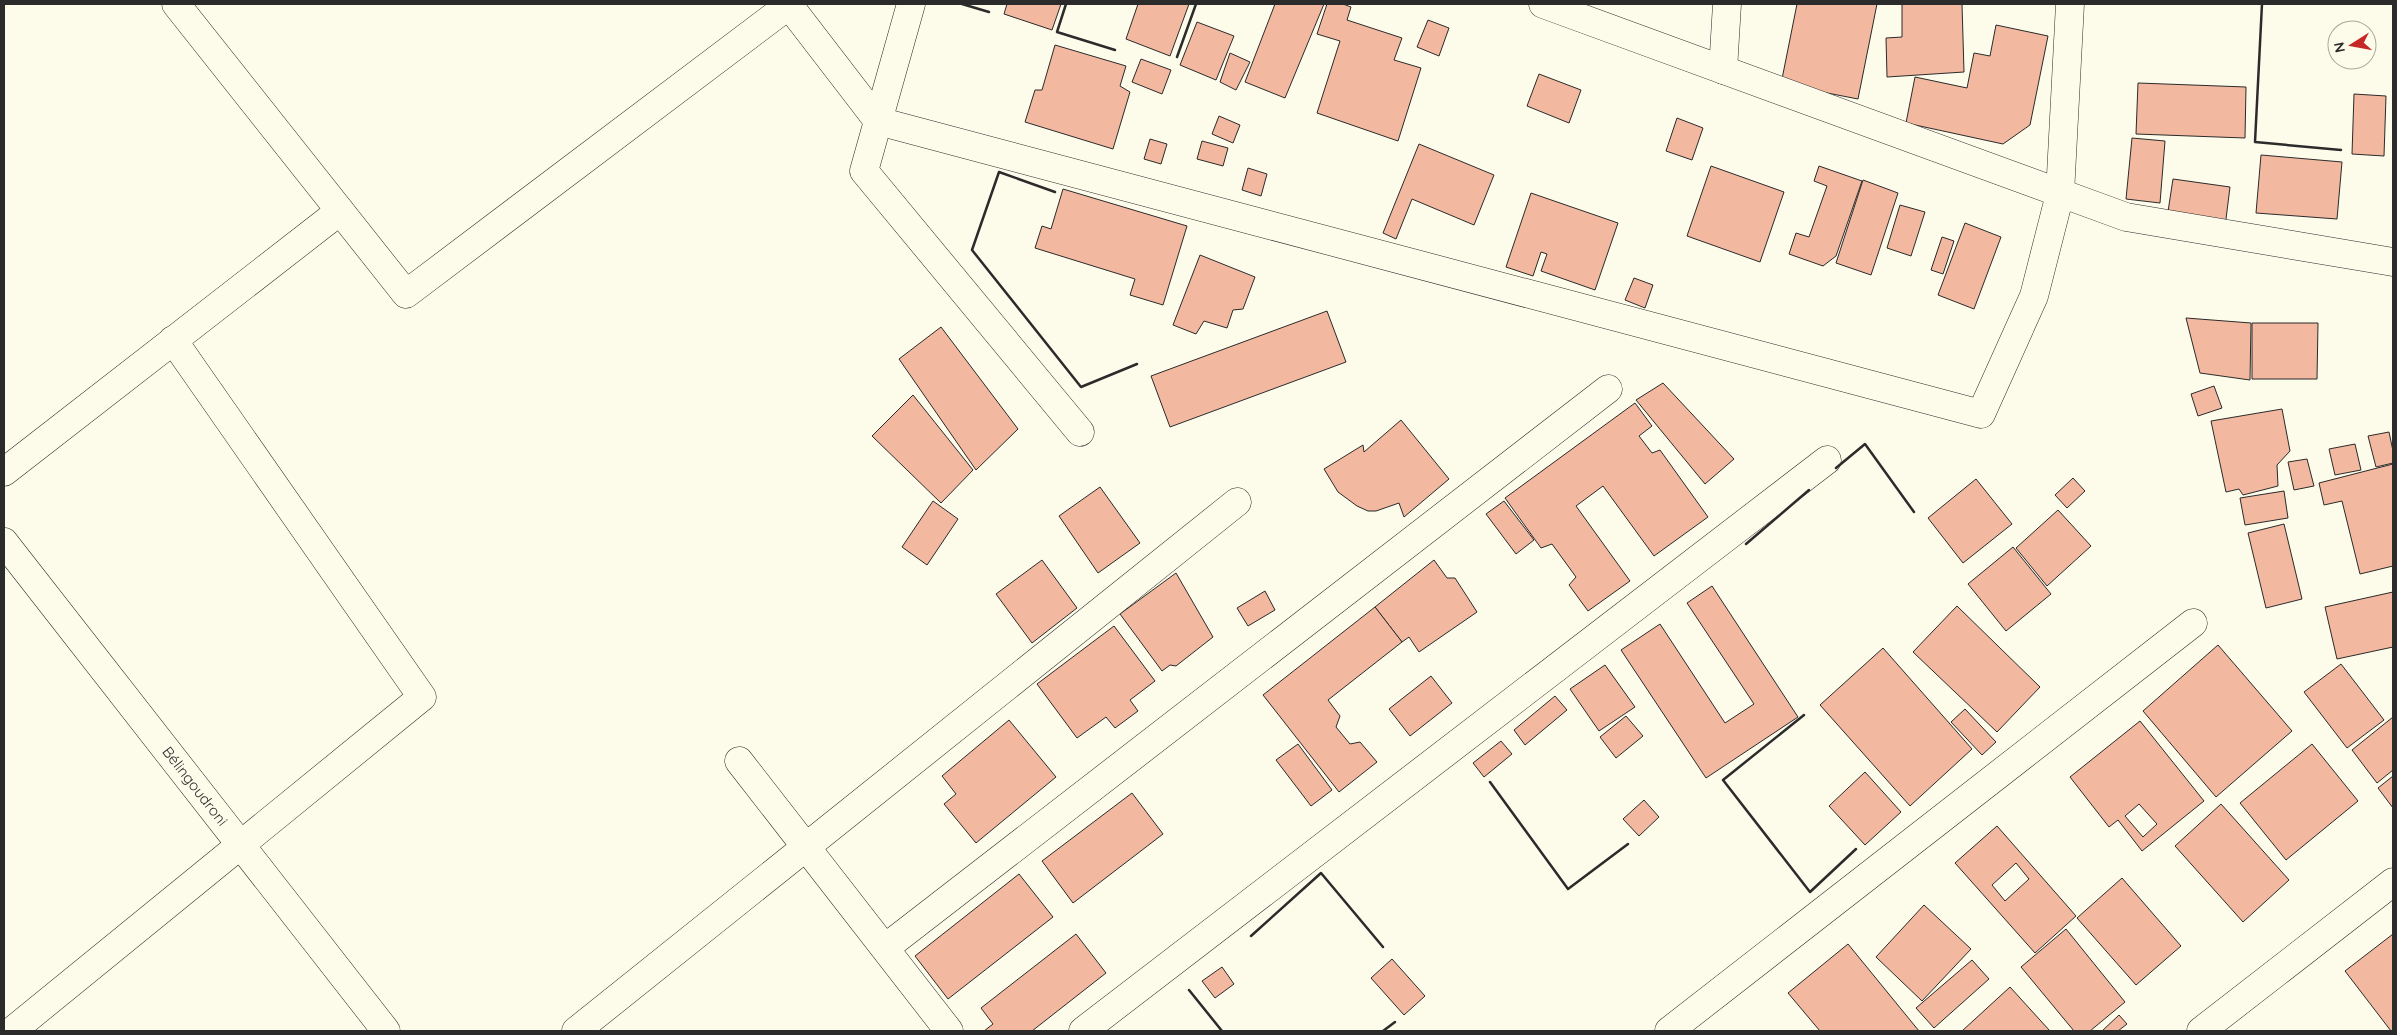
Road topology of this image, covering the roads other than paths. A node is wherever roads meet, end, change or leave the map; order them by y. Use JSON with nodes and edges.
{"nodes":[{"id":1,"x":176,"y":4,"type":"edge"},
{"id":2,"x":789,"y":4,"type":"edge"},
{"id":3,"x":912,"y":4,"type":"edge"},
{"id":4,"x":1543,"y":4,"type":"edge"},
{"id":5,"x":1727,"y":4,"type":"edge"},
{"id":6,"x":2070,"y":4,"type":"edge"},
{"id":7,"x":1723,"y":70,"type":"junction"},
{"id":8,"x":878,"y":122,"type":"junction"},
{"id":9,"x":2060,"y":194,"type":"junction"},
{"id":10,"x":340,"y":211,"type":"junction"},
{"id":11,"x":2393,"y":262,"type":"edge"},
{"id":12,"x":173,"y":340,"type":"junction"},
{"id":13,"x":1608,"y":390,"type":"dead end"},
{"id":14,"x":1080,"y":432,"type":"dead end"},
{"id":15,"x":1827,"y":460,"type":"dead end"},
{"id":16,"x":4,"y":472,"type":"edge"},
{"id":17,"x":1237,"y":502,"type":"dead end"},
{"id":18,"x":4,"y":542,"type":"edge"},
{"id":19,"x":2193,"y":623,"type":"dead end"},
{"id":20,"x":739,"y":761,"type":"dead end"},
{"id":21,"x":240,"y":845,"type":"junction"},
{"id":22,"x":806,"y":847,"type":"junction"},
{"id":23,"x":2393,"y":882,"type":"edge"},
{"id":24,"x":885,"y":948,"type":"junction"},
{"id":25,"x":12,"y":1031,"type":"edge"},
{"id":26,"x":386,"y":1031,"type":"edge"},
{"id":27,"x":576,"y":1031,"type":"edge"},
{"id":28,"x":949,"y":1031,"type":"edge"},
{"id":29,"x":1083,"y":1031,"type":"edge"},
{"id":30,"x":1669,"y":1031,"type":"edge"},
{"id":31,"x":2200,"y":1031,"type":"edge"}],
"edges":[{"from":1,"to":10,"type":"street"},
{"from":2,"to":8,"type":"street"},
{"from":2,"to":10,"type":"street"},
{"from":3,"to":8,"type":"street"},
{"from":4,"to":7,"type":"street"},
{"from":5,"to":7,"type":"street"},
{"from":6,"to":9,"type":"street"},
{"from":7,"to":9,"type":"street"},
{"from":8,"to":9,"type":"street"},
{"from":8,"to":14,"type":"street"},
{"from":9,"to":11,"type":"street"},
{"from":10,"to":12,"type":"street"},
{"from":12,"to":16,"type":"street"},
{"from":12,"to":21,"type":"street"},
{"from":13,"to":24,"type":"street"},
{"from":15,"to":29,"type":"street"},
{"from":17,"to":22,"type":"street"},
{"from":18,"to":21,"type":"street","name":"Bélingoudroni"},
{"from":19,"to":30,"type":"street"},
{"from":20,"to":22,"type":"street"},
{"from":21,"to":25,"type":"street"},
{"from":21,"to":26,"type":"street","name":"Bélingoudroni"},
{"from":22,"to":24,"type":"street"},
{"from":22,"to":27,"type":"street"},
{"from":23,"to":31,"type":"street"},
{"from":24,"to":28,"type":"street"}]}
